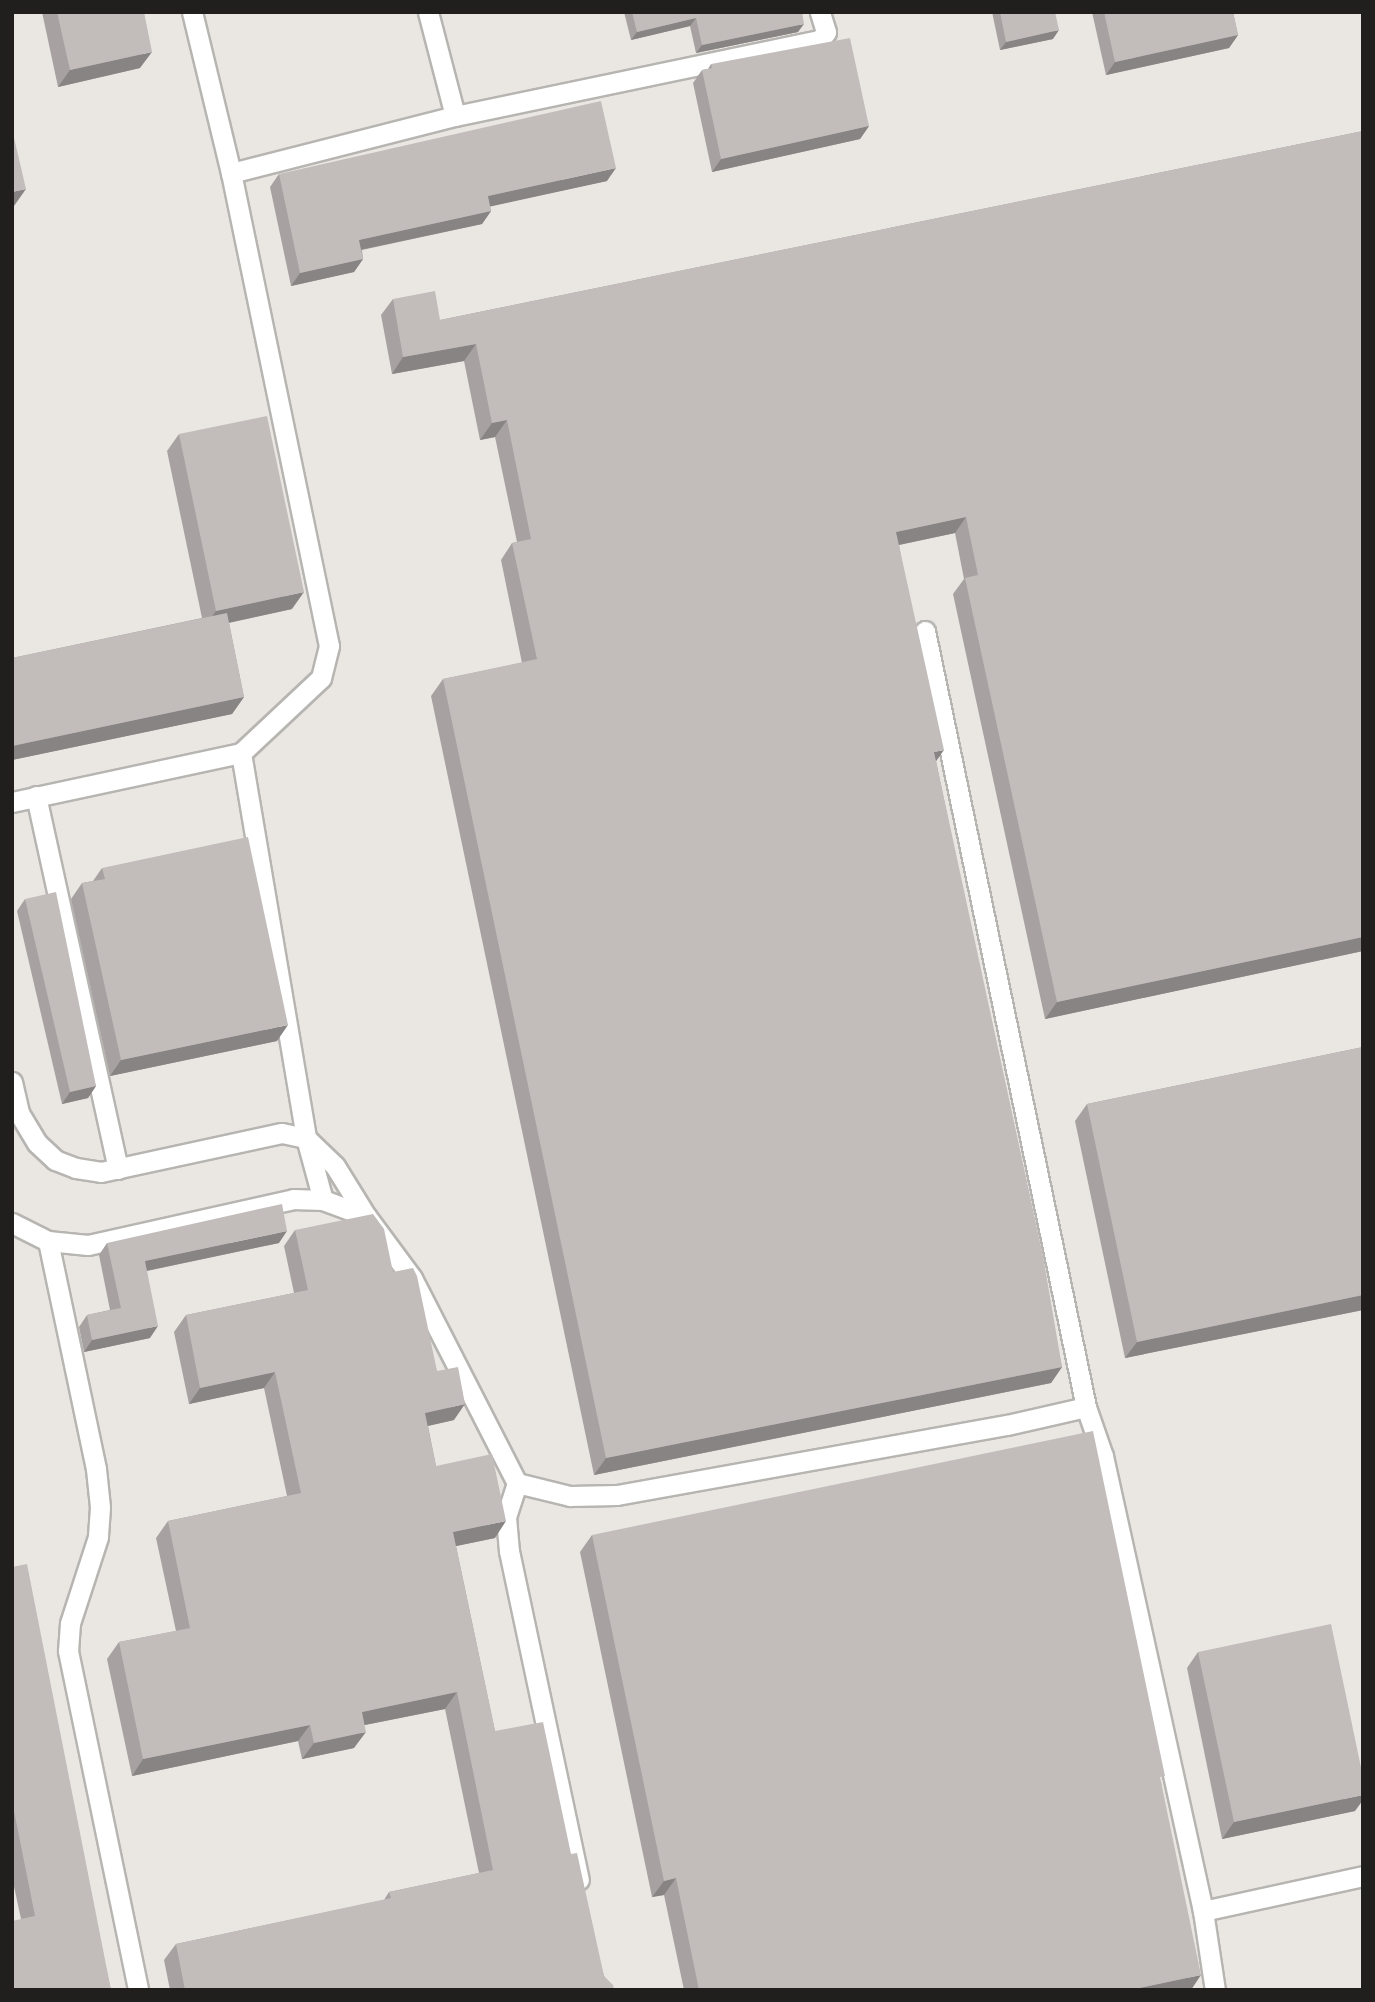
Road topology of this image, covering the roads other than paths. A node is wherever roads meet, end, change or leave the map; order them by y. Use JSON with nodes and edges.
{"nodes":[{"id":1,"x":192,"y":12,"type":"edge"},
{"id":2,"x":428,"y":12,"type":"edge"},
{"id":3,"x":820,"y":12,"type":"edge"},
{"id":4,"x":454,"y":116,"type":"junction"},
{"id":5,"x":231,"y":173,"type":"junction"},
{"id":6,"x":925,"y":631,"type":"dead end"},
{"id":7,"x":241,"y":753,"type":"junction"},
{"id":8,"x":36,"y":796,"type":"junction"},
{"id":9,"x":12,"y":802,"type":"edge"},
{"id":10,"x":12,"y":1082,"type":"edge"},
{"id":11,"x":16,"y":1114,"type":"edge"},
{"id":12,"x":306,"y":1138,"type":"junction"},
{"id":13,"x":118,"y":1169,"type":"junction"},
{"id":14,"x":323,"y":1200,"type":"junction"},
{"id":15,"x":366,"y":1216,"type":"junction"},
{"id":16,"x":12,"y":1223,"type":"edge"},
{"id":17,"x":48,"y":1241,"type":"junction"},
{"id":18,"x":1086,"y":1407,"type":"junction"},
{"id":19,"x":517,"y":1483,"type":"junction"},
{"id":20,"x":1363,"y":1876,"type":"edge"},
{"id":21,"x":584,"y":1898,"type":"edge"},
{"id":22,"x":1203,"y":1911,"type":"junction"},
{"id":23,"x":138,"y":1990,"type":"edge"},
{"id":24,"x":1215,"y":1990,"type":"edge"}],
"edges":[{"from":1,"to":5,"type":"lane"},
{"from":2,"to":4,"type":"lane"},
{"from":3,"to":4,"type":"lane"},
{"from":4,"to":5,"type":"lane"},
{"from":5,"to":7,"type":"lane"},
{"from":6,"to":18,"type":"lane"},
{"from":7,"to":8,"type":"lane"},
{"from":7,"to":12,"type":"lane"},
{"from":8,"to":9,"type":"lane"},
{"from":8,"to":13,"type":"lane"},
{"from":10,"to":11,"type":"lane"},
{"from":11,"to":13,"type":"lane"},
{"from":12,"to":13,"type":"lane"},
{"from":12,"to":14,"type":"lane"},
{"from":12,"to":15,"type":"lane"},
{"from":14,"to":15,"type":"lane"},
{"from":14,"to":17,"type":"lane"},
{"from":15,"to":19,"type":"lane"},
{"from":16,"to":17,"type":"lane"},
{"from":17,"to":23,"type":"lane"},
{"from":18,"to":19,"type":"lane"},
{"from":18,"to":22,"type":"lane"},
{"from":19,"to":21,"type":"lane"},
{"from":20,"to":22,"type":"lane"},
{"from":22,"to":24,"type":"lane"}]}
